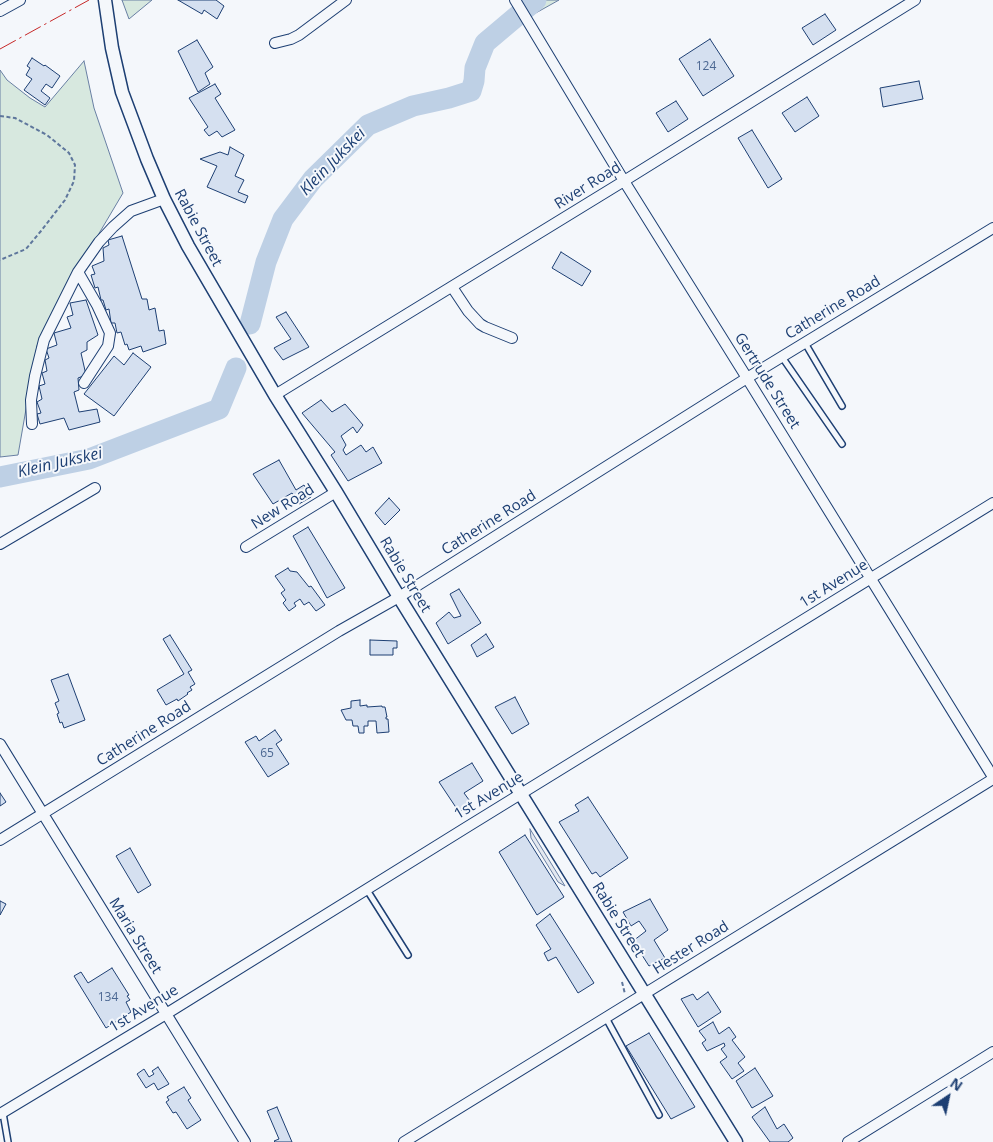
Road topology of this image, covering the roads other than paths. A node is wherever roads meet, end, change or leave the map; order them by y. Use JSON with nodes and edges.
{"nodes":[{"id":1,"x":20,"y":0,"type":"edge"},
{"id":2,"x":105,"y":0,"type":"edge"},
{"id":3,"x":346,"y":0,"type":"edge"},
{"id":4,"x":515,"y":0,"type":"edge"},
{"id":5,"x":915,"y":0,"type":"edge"},
{"id":6,"x":0,"y":11,"type":"edge"},
{"id":7,"x":275,"y":43,"type":"dead end"},
{"id":8,"x":624,"y":181,"type":"junction"},
{"id":9,"x":164,"y":199,"type":"junction"},
{"id":10,"x":993,"y":228,"type":"edge"},
{"id":11,"x":78,"y":272,"type":"junction"},
{"id":12,"x":452,"y":287,"type":"junction"},
{"id":13,"x":512,"y":338,"type":"dead end"},
{"id":14,"x":805,"y":343,"type":"junction"},
{"id":15,"x":782,"y":357,"type":"junction"},
{"id":16,"x":748,"y":378,"type":"junction"},
{"id":17,"x":84,"y":383,"type":"dead end"},
{"id":18,"x":275,"y":395,"type":"junction"},
{"id":19,"x":842,"y":406,"type":"dead end"},
{"id":20,"x":32,"y":424,"type":"dead end"},
{"id":21,"x":842,"y":444,"type":"dead end"},
{"id":22,"x":96,"y":488,"type":"dead end"},
{"id":23,"x":336,"y":492,"type":"junction"},
{"id":24,"x":993,"y":503,"type":"edge"},
{"id":25,"x":0,"y":544,"type":"edge"},
{"id":26,"x":246,"y":547,"type":"dead end"},
{"id":27,"x":871,"y":579,"type":"junction"},
{"id":28,"x":399,"y":597,"type":"junction"},
{"id":29,"x":0,"y":744,"type":"edge"},
{"id":30,"x":993,"y":778,"type":"edge"},
{"id":31,"x":521,"y":794,"type":"junction"},
{"id":32,"x":42,"y":814,"type":"junction"},
{"id":33,"x":0,"y":840,"type":"edge"},
{"id":34,"x":366,"y":889,"type":"junction"},
{"id":35,"x":408,"y":955,"type":"dead end"},
{"id":36,"x":645,"y":993,"type":"junction"},
{"id":37,"x":166,"y":1014,"type":"junction"},
{"id":38,"x":606,"y":1018,"type":"junction"},
{"id":39,"x":993,"y":1052,"type":"edge"},
{"id":40,"x":2,"y":1113,"type":"edge"},
{"id":41,"x":659,"y":1115,"type":"dead end"},
{"id":42,"x":8,"y":1142,"type":"edge"},
{"id":43,"x":245,"y":1142,"type":"edge"},
{"id":44,"x":404,"y":1142,"type":"edge"},
{"id":45,"x":736,"y":1142,"type":"edge"},
{"id":46,"x":848,"y":1142,"type":"edge"}],
"edges":[{"from":1,"to":6,"type":"street"},
{"from":2,"to":9,"type":"street","name":"Rabie Street"},
{"from":3,"to":7,"type":"street"},
{"from":4,"to":8,"type":"street","name":"Gertrude Street"},
{"from":5,"to":8,"type":"street","name":"River Road"},
{"from":8,"to":12,"type":"street","name":"River Road"},
{"from":8,"to":16,"type":"street","name":"Gertrude Street"},
{"from":9,"to":11,"type":"street"},
{"from":9,"to":18,"type":"street","name":"Rabie Street"},
{"from":10,"to":14,"type":"street","name":"Catherine Road"},
{"from":11,"to":17,"type":"street"},
{"from":11,"to":20,"type":"street"},
{"from":12,"to":13,"type":"street"},
{"from":12,"to":18,"type":"street","name":"River Road"},
{"from":14,"to":15,"type":"street","name":"Catherine Road"},
{"from":14,"to":19,"type":"lane"},
{"from":15,"to":16,"type":"street","name":"Catherine Road"},
{"from":15,"to":21,"type":"lane"},
{"from":16,"to":27,"type":"street","name":"Gertrude Street"},
{"from":16,"to":28,"type":"street","name":"Catherine Road"},
{"from":18,"to":23,"type":"street","name":"Rabie Street"},
{"from":22,"to":25,"type":"street"},
{"from":23,"to":26,"type":"street","name":"New Road"},
{"from":23,"to":28,"type":"street","name":"Rabie Street"},
{"from":24,"to":27,"type":"street","name":"1st Avenue"},
{"from":27,"to":30,"type":"street","name":"Gertrude Street"},
{"from":27,"to":31,"type":"street","name":"1st Avenue"},
{"from":28,"to":31,"type":"street","name":"Rabie Street"},
{"from":28,"to":32,"type":"street","name":"Catherine Road"},
{"from":29,"to":32,"type":"street","name":"Maria Street"},
{"from":30,"to":36,"type":"street","name":"Hester Road"},
{"from":31,"to":34,"type":"street","name":"1st Avenue"},
{"from":31,"to":36,"type":"street","name":"Rabie Street"},
{"from":32,"to":33,"type":"street","name":"Catherine Road"},
{"from":32,"to":37,"type":"street","name":"Maria Street"},
{"from":34,"to":35,"type":"lane"},
{"from":34,"to":37,"type":"street","name":"1st Avenue"},
{"from":36,"to":38,"type":"street","name":"Hester Road"},
{"from":36,"to":45,"type":"street","name":"Rabie Street"},
{"from":37,"to":40,"type":"street","name":"1st Avenue"},
{"from":37,"to":43,"type":"street","name":"Maria Street"},
{"from":38,"to":41,"type":"lane"},
{"from":38,"to":44,"type":"street","name":"Hester Road"},
{"from":39,"to":46,"type":"street"},
{"from":40,"to":42,"type":"lane"}]}
